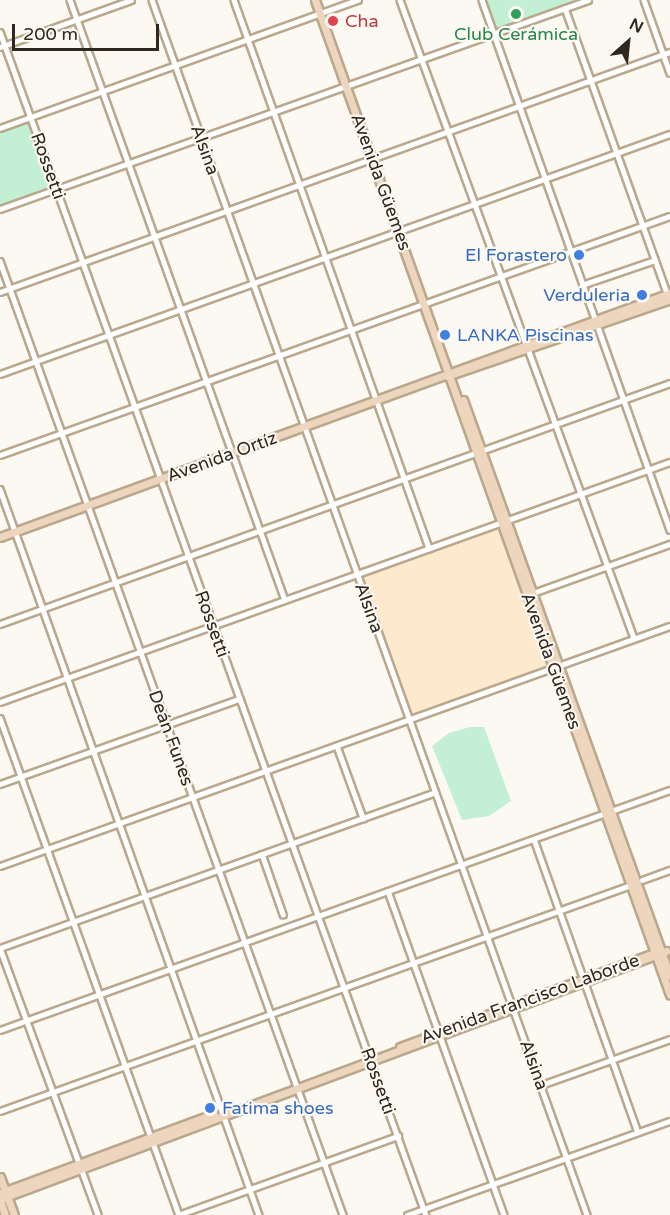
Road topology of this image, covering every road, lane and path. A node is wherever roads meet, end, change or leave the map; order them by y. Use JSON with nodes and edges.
{"nodes":[{"id":1,"x":70,"y":0,"type":"edge"},
{"id":2,"x":131,"y":0,"type":"edge"},
{"id":3,"x":152,"y":0,"type":"edge"},
{"id":4,"x":234,"y":0,"type":"edge"},
{"id":5,"x":315,"y":0,"type":"edge"},
{"id":6,"x":358,"y":0,"type":"edge"},
{"id":7,"x":400,"y":0,"type":"edge"},
{"id":8,"x":482,"y":0,"type":"edge"},
{"id":9,"x":588,"y":0,"type":"edge"},
{"id":10,"x":644,"y":0,"type":"edge"},
{"id":11,"x":565,"y":8,"type":"junction"},
{"id":12,"x":320,"y":14,"type":"junction"},
{"id":13,"x":77,"y":19,"type":"junction"},
{"id":14,"x":0,"y":32,"type":"edge"},
{"id":15,"x":495,"y":33,"type":"junction"},
{"id":16,"x":248,"y":39,"type":"junction"},
{"id":17,"x":2,"y":46,"type":"edge"},
{"id":18,"x":670,"y":52,"type":"edge"},
{"id":19,"x":663,"y":55,"type":"junction"},
{"id":20,"x":422,"y":58,"type":"junction"},
{"id":21,"x":175,"y":65,"type":"junction"},
{"id":22,"x":670,"y":74,"type":"edge"},
{"id":23,"x":591,"y":81,"type":"junction"},
{"id":24,"x":346,"y":84,"type":"junction"},
{"id":25,"x":103,"y":91,"type":"junction"},
{"id":26,"x":519,"y":106,"type":"junction"},
{"id":27,"x":273,"y":110,"type":"junction"},
{"id":28,"x":30,"y":117,"type":"junction"},
{"id":29,"x":0,"y":128,"type":"edge"},
{"id":30,"x":448,"y":132,"type":"junction"},
{"id":31,"x":670,"y":134,"type":"edge"},
{"id":32,"x":201,"y":136,"type":"junction"},
{"id":33,"x":617,"y":153,"type":"junction"},
{"id":34,"x":372,"y":159,"type":"junction"},
{"id":35,"x":128,"y":163,"type":"junction"},
{"id":36,"x":544,"y":179,"type":"junction"},
{"id":37,"x":300,"y":185,"type":"junction"},
{"id":38,"x":56,"y":189,"type":"junction"},
{"id":39,"x":475,"y":204,"type":"junction"},
{"id":40,"x":0,"y":209,"type":"edge"},
{"id":41,"x":227,"y":211,"type":"junction"},
{"id":42,"x":670,"y":216,"type":"edge"},
{"id":43,"x":643,"y":225,"type":"junction"},
{"id":44,"x":399,"y":231,"type":"junction"},
{"id":45,"x":155,"y":237,"type":"junction"},
{"id":46,"x":570,"y":252,"type":"junction"},
{"id":47,"x":325,"y":257,"type":"junction"},
{"id":48,"x":655,"y":260,"type":"junction"},
{"id":49,"x":0,"y":261,"type":"edge"},
{"id":50,"x":82,"y":262,"type":"junction"},
{"id":51,"x":501,"y":276,"type":"junction"},
{"id":52,"x":253,"y":283,"type":"junction"},
{"id":53,"x":582,"y":285,"type":"junction"},
{"id":54,"x":10,"y":288,"type":"junction"},
{"id":55,"x":0,"y":292,"type":"edge"},
{"id":56,"x":669,"y":297,"type":"edge"},
{"id":57,"x":425,"y":303,"type":"junction"},
{"id":58,"x":181,"y":309,"type":"junction"},
{"id":59,"x":596,"y":322,"type":"junction"},
{"id":60,"x":351,"y":330,"type":"junction"},
{"id":61,"x":108,"y":335,"type":"junction"},
{"id":62,"x":527,"y":347,"type":"junction"},
{"id":63,"x":279,"y":356,"type":"junction"},
{"id":64,"x":36,"y":361,"type":"junction"},
{"id":65,"x":449,"y":373,"type":"junction"},
{"id":66,"x":0,"y":374,"type":"edge"},
{"id":67,"x":207,"y":381,"type":"junction"},
{"id":68,"x":670,"y":383,"type":"edge"},
{"id":69,"x":623,"y":400,"type":"junction"},
{"id":70,"x":377,"y":401,"type":"junction"},
{"id":71,"x":134,"y":407,"type":"junction"},
{"id":72,"x":555,"y":425,"type":"junction"},
{"id":73,"x":304,"y":427,"type":"junction"},
{"id":74,"x":62,"y":433,"type":"junction"},
{"id":75,"x":479,"y":452,"type":"junction"},
{"id":76,"x":232,"y":453,"type":"junction"},
{"id":77,"x":0,"y":455,"type":"edge"},
{"id":78,"x":670,"y":462,"type":"edge"},
{"id":79,"x":648,"y":470,"type":"junction"},
{"id":80,"x":160,"y":479,"type":"junction"},
{"id":81,"x":405,"y":479,"type":"junction"},
{"id":82,"x":0,"y":489,"type":"edge"},
{"id":83,"x":580,"y":494,"type":"junction"},
{"id":84,"x":87,"y":505,"type":"junction"},
{"id":85,"x":332,"y":505,"type":"junction"},
{"id":86,"x":504,"y":522,"type":"junction"},
{"id":87,"x":670,"y":530,"type":"edge"},
{"id":88,"x":15,"y":531,"type":"junction"},
{"id":89,"x":260,"y":531,"type":"junction"},
{"id":90,"x":0,"y":537,"type":"edge"},
{"id":91,"x":670,"y":544,"type":"edge"},
{"id":92,"x":429,"y":548,"type":"junction"},
{"id":93,"x":188,"y":557,"type":"junction"},
{"id":94,"x":607,"y":567,"type":"junction"},
{"id":95,"x":357,"y":574,"type":"junction"},
{"id":96,"x":115,"y":583,"type":"junction"},
{"id":97,"x":530,"y":594,"type":"junction"},
{"id":98,"x":285,"y":600,"type":"junction"},
{"id":99,"x":43,"y":609,"type":"junction"},
{"id":100,"x":0,"y":624,"type":"edge"},
{"id":101,"x":212,"y":626,"type":"junction"},
{"id":102,"x":670,"y":626,"type":"edge"},
{"id":103,"x":634,"y":638,"type":"junction"},
{"id":104,"x":140,"y":652,"type":"junction"},
{"id":105,"x":556,"y":666,"type":"junction"},
{"id":106,"x":68,"y":678,"type":"junction"},
{"id":107,"x":239,"y":699,"type":"junction"},
{"id":108,"x":0,"y":702,"type":"edge"},
{"id":109,"x":0,"y":718,"type":"edge"},
{"id":110,"x":409,"y":720,"type":"junction"},
{"id":111,"x":166,"y":725,"type":"junction"},
{"id":112,"x":337,"y":746,"type":"junction"},
{"id":113,"x":93,"y":751,"type":"junction"},
{"id":114,"x":265,"y":771,"type":"junction"},
{"id":115,"x":21,"y":777,"type":"junction"},
{"id":116,"x":0,"y":784,"type":"edge"},
{"id":117,"x":670,"y":790,"type":"edge"},
{"id":118,"x":435,"y":792,"type":"junction"},
{"id":119,"x":192,"y":797,"type":"junction"},
{"id":120,"x":608,"y":812,"type":"junction"},
{"id":121,"x":363,"y":818,"type":"junction"},
{"id":122,"x":119,"y":823,"type":"junction"},
{"id":123,"x":534,"y":838,"type":"junction"},
{"id":124,"x":291,"y":844,"type":"junction"},
{"id":125,"x":47,"y":849,"type":"junction"},
{"id":126,"x":262,"y":854,"type":"junction"},
{"id":127,"x":461,"y":865,"type":"junction"},
{"id":128,"x":0,"y":866,"type":"edge"},
{"id":129,"x":218,"y":870,"type":"junction"},
{"id":130,"x":670,"y":870,"type":"edge"},
{"id":131,"x":642,"y":880,"type":"dead end"},
{"id":132,"x":628,"y":886,"type":"dead end"},
{"id":133,"x":388,"y":891,"type":"junction"},
{"id":134,"x":145,"y":896,"type":"junction"},
{"id":135,"x":559,"y":910,"type":"junction"},
{"id":136,"x":283,"y":914,"type":"dead end"},
{"id":137,"x":318,"y":916,"type":"junction"},
{"id":138,"x":73,"y":922,"type":"junction"},
{"id":139,"x":487,"y":936,"type":"junction"},
{"id":140,"x":244,"y":942,"type":"junction"},
{"id":141,"x":0,"y":948,"type":"edge"},
{"id":142,"x":659,"y":954,"type":"junction"},
{"id":143,"x":414,"y":963,"type":"junction"},
{"id":144,"x":171,"y":968,"type":"junction"},
{"id":145,"x":670,"y":976,"type":"edge"},
{"id":146,"x":585,"y":981,"type":"junction"},
{"id":147,"x":344,"y":988,"type":"junction"},
{"id":148,"x":99,"y":994,"type":"junction"},
{"id":149,"x":670,"y":995,"type":"edge"},
{"id":150,"x":513,"y":1008,"type":"junction"},
{"id":151,"x":270,"y":1015,"type":"junction"},
{"id":152,"x":27,"y":1020,"type":"junction"},
{"id":153,"x":0,"y":1030,"type":"edge"},
{"id":154,"x":440,"y":1035,"type":"junction"},
{"id":155,"x":670,"y":1039,"type":"edge"},
{"id":156,"x":197,"y":1041,"type":"junction"},
{"id":157,"x":612,"y":1060,"type":"junction"},
{"id":158,"x":370,"y":1061,"type":"junction"},
{"id":159,"x":125,"y":1067,"type":"junction"},
{"id":160,"x":541,"y":1085,"type":"junction"},
{"id":161,"x":297,"y":1088,"type":"junction"},
{"id":162,"x":52,"y":1093,"type":"junction"},
{"id":163,"x":0,"y":1112,"type":"edge"},
{"id":164,"x":223,"y":1114,"type":"junction"},
{"id":165,"x":670,"y":1121,"type":"edge"},
{"id":166,"x":638,"y":1132,"type":"junction"},
{"id":167,"x":398,"y":1136,"type":"junction"},
{"id":168,"x":152,"y":1139,"type":"junction"},
{"id":169,"x":567,"y":1158,"type":"junction"},
{"id":170,"x":324,"y":1163,"type":"junction"},
{"id":171,"x":80,"y":1166,"type":"junction"},
{"id":172,"x":0,"y":1177,"type":"edge"},
{"id":173,"x":493,"y":1184,"type":"junction"},
{"id":174,"x":250,"y":1189,"type":"junction"},
{"id":175,"x":2,"y":1196,"type":"edge"},
{"id":176,"x":424,"y":1209,"type":"junction"},
{"id":177,"x":5,"y":1215,"type":"edge"},
{"id":178,"x":14,"y":1215,"type":"edge"},
{"id":179,"x":98,"y":1215,"type":"edge"},
{"id":180,"x":179,"y":1215,"type":"edge"},
{"id":181,"x":259,"y":1215,"type":"edge"},
{"id":182,"x":343,"y":1215,"type":"edge"},
{"id":183,"x":407,"y":1215,"type":"edge"},
{"id":184,"x":426,"y":1215,"type":"edge"},
{"id":185,"x":504,"y":1215,"type":"edge"},
{"id":186,"x":587,"y":1215,"type":"edge"}],
"edges":[{"from":1,"to":13,"type":"street"},
{"from":2,"to":13,"type":"street"},
{"from":3,"to":21,"type":"street","name":"Alsina"},
{"from":4,"to":16,"type":"street"},
{"from":5,"to":12,"type":"main road","name":"Avenida Güemes"},
{"from":6,"to":12,"type":"street"},
{"from":7,"to":20,"type":"street"},
{"from":8,"to":15,"type":"street"},
{"from":9,"to":11,"type":"street"},
{"from":10,"to":19,"type":"street"},
{"from":11,"to":15,"type":"street"},
{"from":11,"to":23,"type":"street"},
{"from":12,"to":16,"type":"street"},
{"from":12,"to":24,"type":"main road","name":"Avenida Güemes"},
{"from":13,"to":17,"type":"street"},
{"from":13,"to":25,"type":"street"},
{"from":14,"to":17,"type":"street","name":"Rossetti"},
{"from":15,"to":20,"type":"street"},
{"from":15,"to":26,"type":"street"},
{"from":16,"to":21,"type":"street"},
{"from":16,"to":27,"type":"street"},
{"from":17,"to":28,"type":"street","name":"Rossetti"},
{"from":18,"to":19,"type":"street"},
{"from":19,"to":22,"type":"street"},
{"from":19,"to":23,"type":"street"},
{"from":20,"to":24,"type":"street"},
{"from":20,"to":30,"type":"street"},
{"from":21,"to":25,"type":"street"},
{"from":21,"to":32,"type":"street","name":"Alsina"},
{"from":23,"to":26,"type":"street"},
{"from":23,"to":33,"type":"street"},
{"from":24,"to":27,"type":"street"},
{"from":24,"to":34,"type":"main road","name":"Avenida Güemes"},
{"from":25,"to":28,"type":"street"},
{"from":25,"to":35,"type":"street"},
{"from":26,"to":30,"type":"street"},
{"from":26,"to":36,"type":"street"},
{"from":27,"to":32,"type":"street"},
{"from":27,"to":37,"type":"street"},
{"from":28,"to":29,"type":"street"},
{"from":28,"to":38,"type":"street","name":"Rossetti"},
{"from":30,"to":34,"type":"street"},
{"from":30,"to":39,"type":"street"},
{"from":31,"to":33,"type":"street"},
{"from":32,"to":35,"type":"street"},
{"from":32,"to":41,"type":"street","name":"Alsina"},
{"from":33,"to":36,"type":"street"},
{"from":33,"to":43,"type":"street"},
{"from":34,"to":37,"type":"street"},
{"from":34,"to":44,"type":"main road","name":"Avenida Güemes"},
{"from":35,"to":38,"type":"street"},
{"from":35,"to":45,"type":"street"},
{"from":36,"to":39,"type":"street"},
{"from":36,"to":46,"type":"street"},
{"from":37,"to":41,"type":"street"},
{"from":37,"to":47,"type":"street"},
{"from":38,"to":40,"type":"street"},
{"from":38,"to":50,"type":"street","name":"Rossetti"},
{"from":39,"to":44,"type":"street"},
{"from":39,"to":51,"type":"street"},
{"from":41,"to":45,"type":"street"},
{"from":41,"to":52,"type":"street","name":"Alsina"},
{"from":42,"to":43,"type":"street"},
{"from":43,"to":46,"type":"street"},
{"from":43,"to":48,"type":"street"},
{"from":44,"to":47,"type":"street"},
{"from":44,"to":57,"type":"main road","name":"Avenida Güemes"},
{"from":45,"to":50,"type":"street"},
{"from":45,"to":58,"type":"street"},
{"from":46,"to":51,"type":"street"},
{"from":46,"to":53,"type":"street"},
{"from":47,"to":52,"type":"street"},
{"from":47,"to":60,"type":"street"},
{"from":48,"to":53,"type":"street"},
{"from":48,"to":56,"type":"street"},
{"from":49,"to":54,"type":"street","name":"Deán Funes"},
{"from":50,"to":54,"type":"street"},
{"from":50,"to":61,"type":"street","name":"Rossetti"},
{"from":51,"to":57,"type":"street"},
{"from":51,"to":62,"type":"street"},
{"from":52,"to":58,"type":"street"},
{"from":52,"to":63,"type":"street","name":"Alsina"},
{"from":53,"to":59,"type":"street"},
{"from":54,"to":55,"type":"street"},
{"from":54,"to":64,"type":"street","name":"Deán Funes"},
{"from":56,"to":59,"type":"main road","name":"Avenida Ortíz"},
{"from":57,"to":60,"type":"street"},
{"from":57,"to":65,"type":"main road","name":"Avenida Güemes"},
{"from":58,"to":61,"type":"street"},
{"from":58,"to":67,"type":"street"},
{"from":59,"to":62,"type":"main road","name":"Avenida Ortíz"},
{"from":59,"to":69,"type":"street"},
{"from":60,"to":63,"type":"street"},
{"from":60,"to":70,"type":"street"},
{"from":61,"to":64,"type":"street"},
{"from":61,"to":71,"type":"street","name":"Rossetti"},
{"from":62,"to":65,"type":"main road","name":"Avenida Ortíz"},
{"from":62,"to":72,"type":"street"},
{"from":63,"to":67,"type":"street"},
{"from":63,"to":73,"type":"street","name":"Alsina"},
{"from":64,"to":66,"type":"street"},
{"from":64,"to":74,"type":"street","name":"Deán Funes"},
{"from":65,"to":70,"type":"main road","name":"Avenida Ortíz"},
{"from":65,"to":75,"type":"main road","name":"Avenida Güemes"},
{"from":67,"to":71,"type":"street"},
{"from":67,"to":76,"type":"street"},
{"from":68,"to":69,"type":"street"},
{"from":69,"to":72,"type":"street"},
{"from":69,"to":79,"type":"street"},
{"from":70,"to":73,"type":"main road","name":"Avenida Ortíz"},
{"from":70,"to":81,"type":"street"},
{"from":71,"to":74,"type":"street"},
{"from":71,"to":80,"type":"street","name":"Rossetti"},
{"from":72,"to":75,"type":"street"},
{"from":72,"to":83,"type":"street"},
{"from":73,"to":76,"type":"main road","name":"Avenida Ortíz"},
{"from":73,"to":85,"type":"street","name":"Alsina"},
{"from":74,"to":77,"type":"street"},
{"from":74,"to":84,"type":"street","name":"Deán Funes"},
{"from":75,"to":81,"type":"street"},
{"from":75,"to":86,"type":"main road","name":"Avenida Güemes"},
{"from":76,"to":80,"type":"main road","name":"Avenida Ortíz"},
{"from":76,"to":89,"type":"street"},
{"from":78,"to":79,"type":"street"},
{"from":79,"to":83,"type":"street"},
{"from":79,"to":87,"type":"street"},
{"from":80,"to":84,"type":"main road","name":"Avenida Ortíz"},
{"from":80,"to":93,"type":"street","name":"Rossetti"},
{"from":81,"to":85,"type":"street"},
{"from":81,"to":92,"type":"street"},
{"from":82,"to":88,"type":"street"},
{"from":83,"to":86,"type":"street"},
{"from":83,"to":94,"type":"street"},
{"from":84,"to":88,"type":"main road","name":"Avenida Ortíz"},
{"from":84,"to":96,"type":"street","name":"Deán Funes"},
{"from":85,"to":89,"type":"street"},
{"from":85,"to":95,"type":"street","name":"Alsina"},
{"from":86,"to":92,"type":"street"},
{"from":86,"to":97,"type":"main road","name":"Avenida Güemes"},
{"from":88,"to":90,"type":"main road","name":"Avenida Ortíz"},
{"from":88,"to":99,"type":"street"},
{"from":89,"to":93,"type":"street"},
{"from":89,"to":98,"type":"street"},
{"from":91,"to":94,"type":"street"},
{"from":92,"to":95,"type":"street"},
{"from":93,"to":96,"type":"street"},
{"from":93,"to":101,"type":"street","name":"Rossetti"},
{"from":94,"to":97,"type":"street"},
{"from":94,"to":103,"type":"street"},
{"from":95,"to":98,"type":"street"},
{"from":95,"to":110,"type":"street","name":"Alsina"},
{"from":96,"to":99,"type":"street"},
{"from":96,"to":104,"type":"street","name":"Deán Funes"},
{"from":97,"to":105,"type":"main road","name":"Avenida Güemes"},
{"from":98,"to":101,"type":"street"},
{"from":99,"to":100,"type":"street"},
{"from":99,"to":106,"type":"street"},
{"from":101,"to":104,"type":"street"},
{"from":101,"to":107,"type":"street","name":"Rossetti"},
{"from":102,"to":103,"type":"street"},
{"from":103,"to":105,"type":"street"},
{"from":104,"to":106,"type":"street"},
{"from":104,"to":111,"type":"street","name":"Deán Funes"},
{"from":105,"to":110,"type":"street"},
{"from":105,"to":120,"type":"main road","name":"Avenida Güemes"},
{"from":106,"to":108,"type":"street"},
{"from":106,"to":113,"type":"street"},
{"from":107,"to":111,"type":"street"},
{"from":107,"to":114,"type":"street","name":"Rossetti"},
{"from":109,"to":115,"type":"street"},
{"from":110,"to":112,"type":"street"},
{"from":110,"to":118,"type":"street","name":"Alsina"},
{"from":111,"to":113,"type":"street"},
{"from":111,"to":119,"type":"street","name":"Deán Funes"},
{"from":112,"to":114,"type":"street"},
{"from":112,"to":121,"type":"street"},
{"from":113,"to":115,"type":"street"},
{"from":113,"to":122,"type":"street"},
{"from":114,"to":119,"type":"street"},
{"from":114,"to":124,"type":"street","name":"Rossetti"},
{"from":115,"to":116,"type":"street"},
{"from":115,"to":125,"type":"street"},
{"from":117,"to":120,"type":"street"},
{"from":118,"to":121,"type":"street"},
{"from":118,"to":127,"type":"street","name":"Alsina"},
{"from":119,"to":122,"type":"street"},
{"from":119,"to":129,"type":"street","name":"Deán Funes"},
{"from":120,"to":123,"type":"street"},
{"from":120,"to":142,"type":"main road","name":"Avenida Güemes"},
{"from":121,"to":124,"type":"street"},
{"from":122,"to":125,"type":"street"},
{"from":122,"to":134,"type":"street"},
{"from":123,"to":127,"type":"street"},
{"from":123,"to":135,"type":"street"},
{"from":124,"to":126,"type":"street"},
{"from":124,"to":137,"type":"street","name":"Rossetti"},
{"from":125,"to":128,"type":"street"},
{"from":125,"to":138,"type":"street"},
{"from":126,"to":129,"type":"street"},
{"from":126,"to":136,"type":"street"},
{"from":127,"to":133,"type":"street"},
{"from":127,"to":139,"type":"street","name":"Alsina"},
{"from":129,"to":134,"type":"street"},
{"from":129,"to":140,"type":"street","name":"Deán Funes"},
{"from":130,"to":131,"type":"street"},
{"from":132,"to":135,"type":"street"},
{"from":133,"to":137,"type":"street"},
{"from":133,"to":143,"type":"street"},
{"from":134,"to":138,"type":"street"},
{"from":134,"to":144,"type":"street"},
{"from":135,"to":139,"type":"street"},
{"from":135,"to":146,"type":"street"},
{"from":137,"to":140,"type":"street"},
{"from":137,"to":147,"type":"street","name":"Rossetti"},
{"from":138,"to":141,"type":"street"},
{"from":138,"to":148,"type":"street"},
{"from":139,"to":143,"type":"street"},
{"from":139,"to":150,"type":"street","name":"Alsina"},
{"from":140,"to":144,"type":"street"},
{"from":140,"to":151,"type":"street","name":"Deán Funes"},
{"from":141,"to":152,"type":"street"},
{"from":142,"to":145,"type":"main road"},
{"from":142,"to":146,"type":"main road","name":"Avenida Francisco Laborde"},
{"from":142,"to":149,"type":"main road"},
{"from":143,"to":147,"type":"street"},
{"from":143,"to":154,"type":"street"},
{"from":144,"to":148,"type":"street"},
{"from":144,"to":156,"type":"street"},
{"from":146,"to":150,"type":"main road","name":"Avenida Francisco Laborde"},
{"from":146,"to":157,"type":"street"},
{"from":147,"to":151,"type":"street"},
{"from":147,"to":158,"type":"street","name":"Rossetti"},
{"from":148,"to":152,"type":"street"},
{"from":148,"to":159,"type":"street"},
{"from":150,"to":154,"type":"main road","name":"Avenida Francisco Laborde"},
{"from":150,"to":160,"type":"street","name":"Alsina"},
{"from":151,"to":156,"type":"street"},
{"from":151,"to":161,"type":"street","name":"Deán Funes"},
{"from":152,"to":153,"type":"street"},
{"from":152,"to":162,"type":"street"},
{"from":154,"to":158,"type":"main road","name":"Avenida Francisco Laborde"},
{"from":154,"to":173,"type":"street"},
{"from":155,"to":157,"type":"street"},
{"from":156,"to":159,"type":"street"},
{"from":156,"to":164,"type":"street"},
{"from":157,"to":160,"type":"street"},
{"from":157,"to":166,"type":"street"},
{"from":158,"to":161,"type":"main road","name":"Avenida Francisco Laborde"},
{"from":158,"to":167,"type":"street","name":"Rossetti"},
{"from":159,"to":162,"type":"street"},
{"from":159,"to":168,"type":"street"},
{"from":160,"to":169,"type":"street","name":"Alsina"},
{"from":161,"to":164,"type":"main road","name":"Avenida Francisco Laborde"},
{"from":161,"to":170,"type":"street","name":"Deán Funes"},
{"from":162,"to":163,"type":"street"},
{"from":162,"to":171,"type":"street"},
{"from":164,"to":168,"type":"main road","name":"Avenida Francisco Laborde"},
{"from":164,"to":174,"type":"street"},
{"from":165,"to":166,"type":"street"},
{"from":166,"to":169,"type":"street"},
{"from":167,"to":170,"type":"street"},
{"from":167,"to":176,"type":"street","name":"Rossetti"},
{"from":168,"to":171,"type":"main road","name":"Avenida Francisco Laborde"},
{"from":168,"to":180,"type":"street"},
{"from":169,"to":173,"type":"street"},
{"from":169,"to":186,"type":"street","name":"Alsina"},
{"from":170,"to":174,"type":"street"},
{"from":170,"to":182,"type":"street","name":"Deán Funes"},
{"from":171,"to":175,"type":"main road","name":"Avenida Francisco Laborde"},
{"from":171,"to":179,"type":"street"},
{"from":172,"to":175,"type":"main road"},
{"from":173,"to":176,"type":"street"},
{"from":173,"to":185,"type":"street"},
{"from":174,"to":180,"type":"street"},
{"from":174,"to":181,"type":"street"},
{"from":175,"to":177,"type":"main road"},
{"from":175,"to":178,"type":"main road"},
{"from":176,"to":183,"type":"street"},
{"from":176,"to":184,"type":"street","name":"Rossetti"}]}
